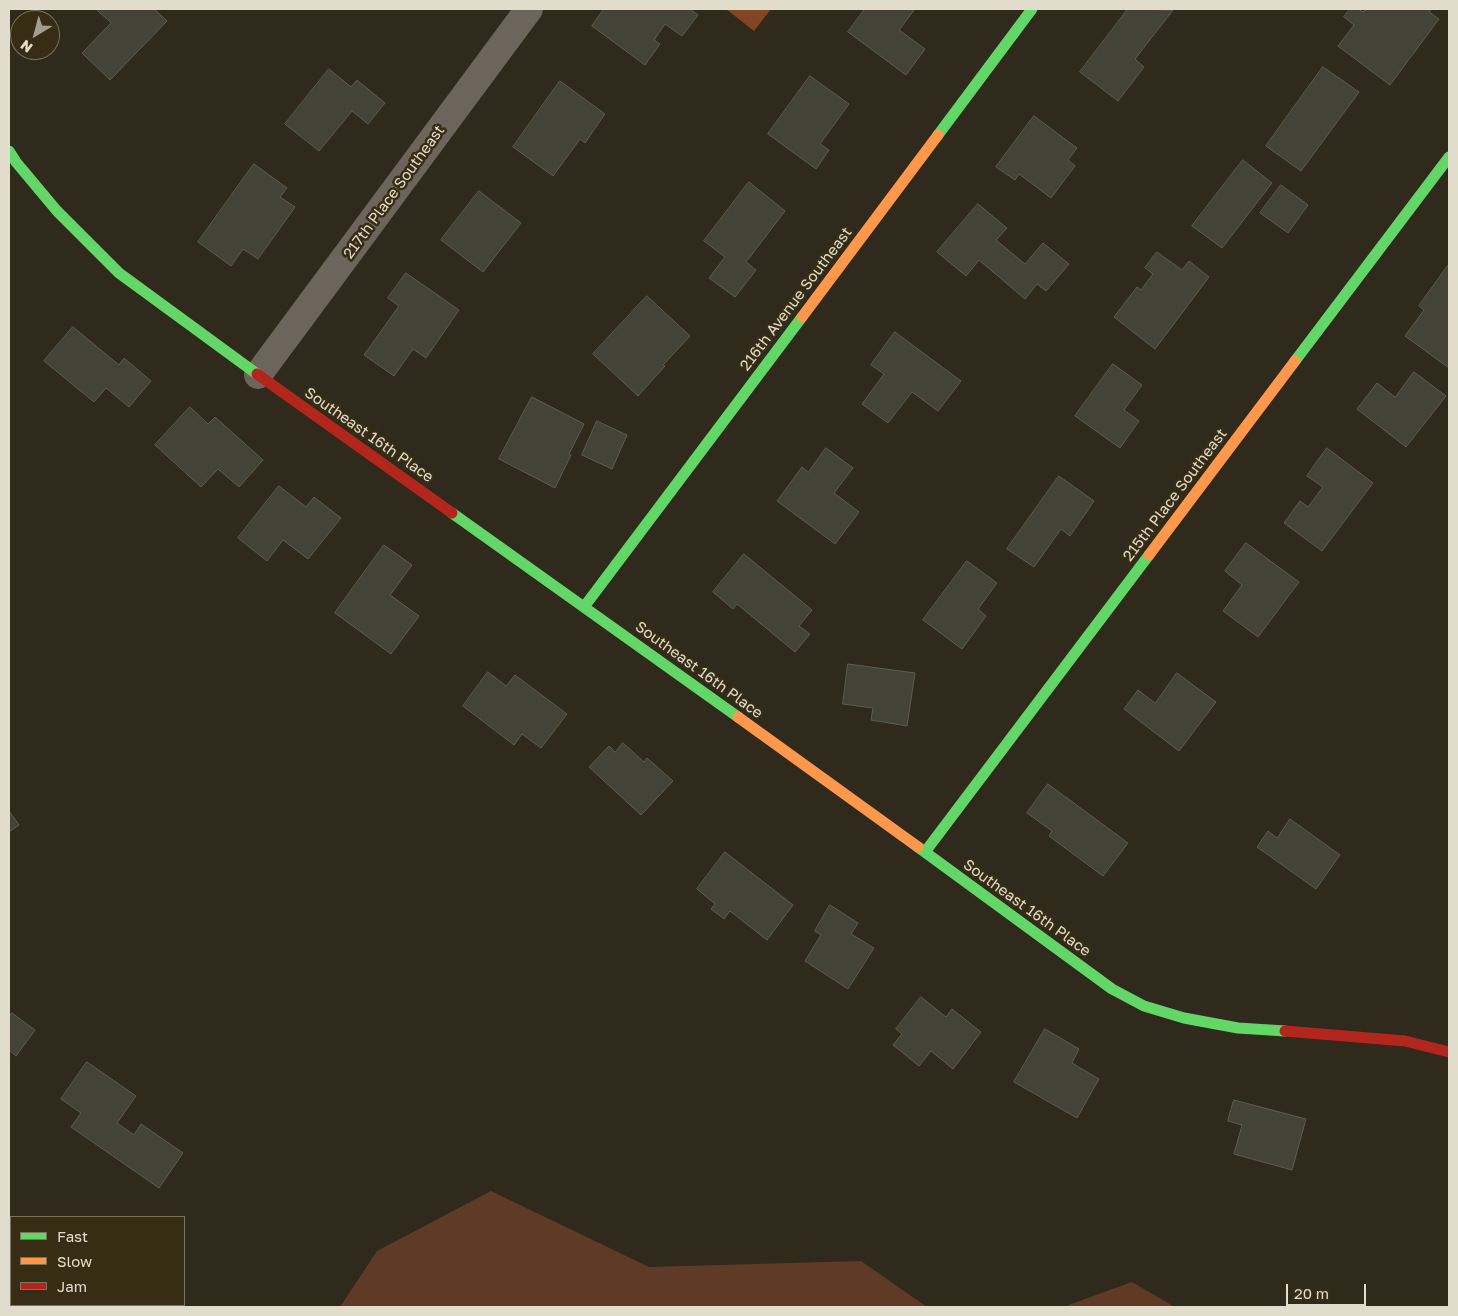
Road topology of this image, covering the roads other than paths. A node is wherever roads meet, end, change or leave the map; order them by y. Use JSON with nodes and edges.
{"nodes":[{"id":1,"x":529,"y":9,"type":"edge"},
{"id":2,"x":1032,"y":9,"type":"edge"},
{"id":3,"x":9,"y":151,"type":"edge"},
{"id":4,"x":1448,"y":163,"type":"edge"},
{"id":5,"x":258,"y":375,"type":"junction"},
{"id":6,"x":584,"y":607,"type":"junction"},
{"id":7,"x":925,"y":852,"type":"junction"},
{"id":8,"x":1449,"y":1052,"type":"edge"}],
"edges":[{"from":1,"to":5,"type":"street","name":"217th Place Southeast"},
{"from":2,"to":6,"type":"street","name":"216th Avenue Southeast"},
{"from":3,"to":5,"type":"street","name":"Southeast 16th Place"},
{"from":4,"to":7,"type":"street","name":"215th Place Southeast"},
{"from":5,"to":6,"type":"street","name":"Southeast 16th Place"},
{"from":6,"to":7,"type":"street","name":"Southeast 16th Place"},
{"from":7,"to":8,"type":"street","name":"Southeast 16th Place"}]}
